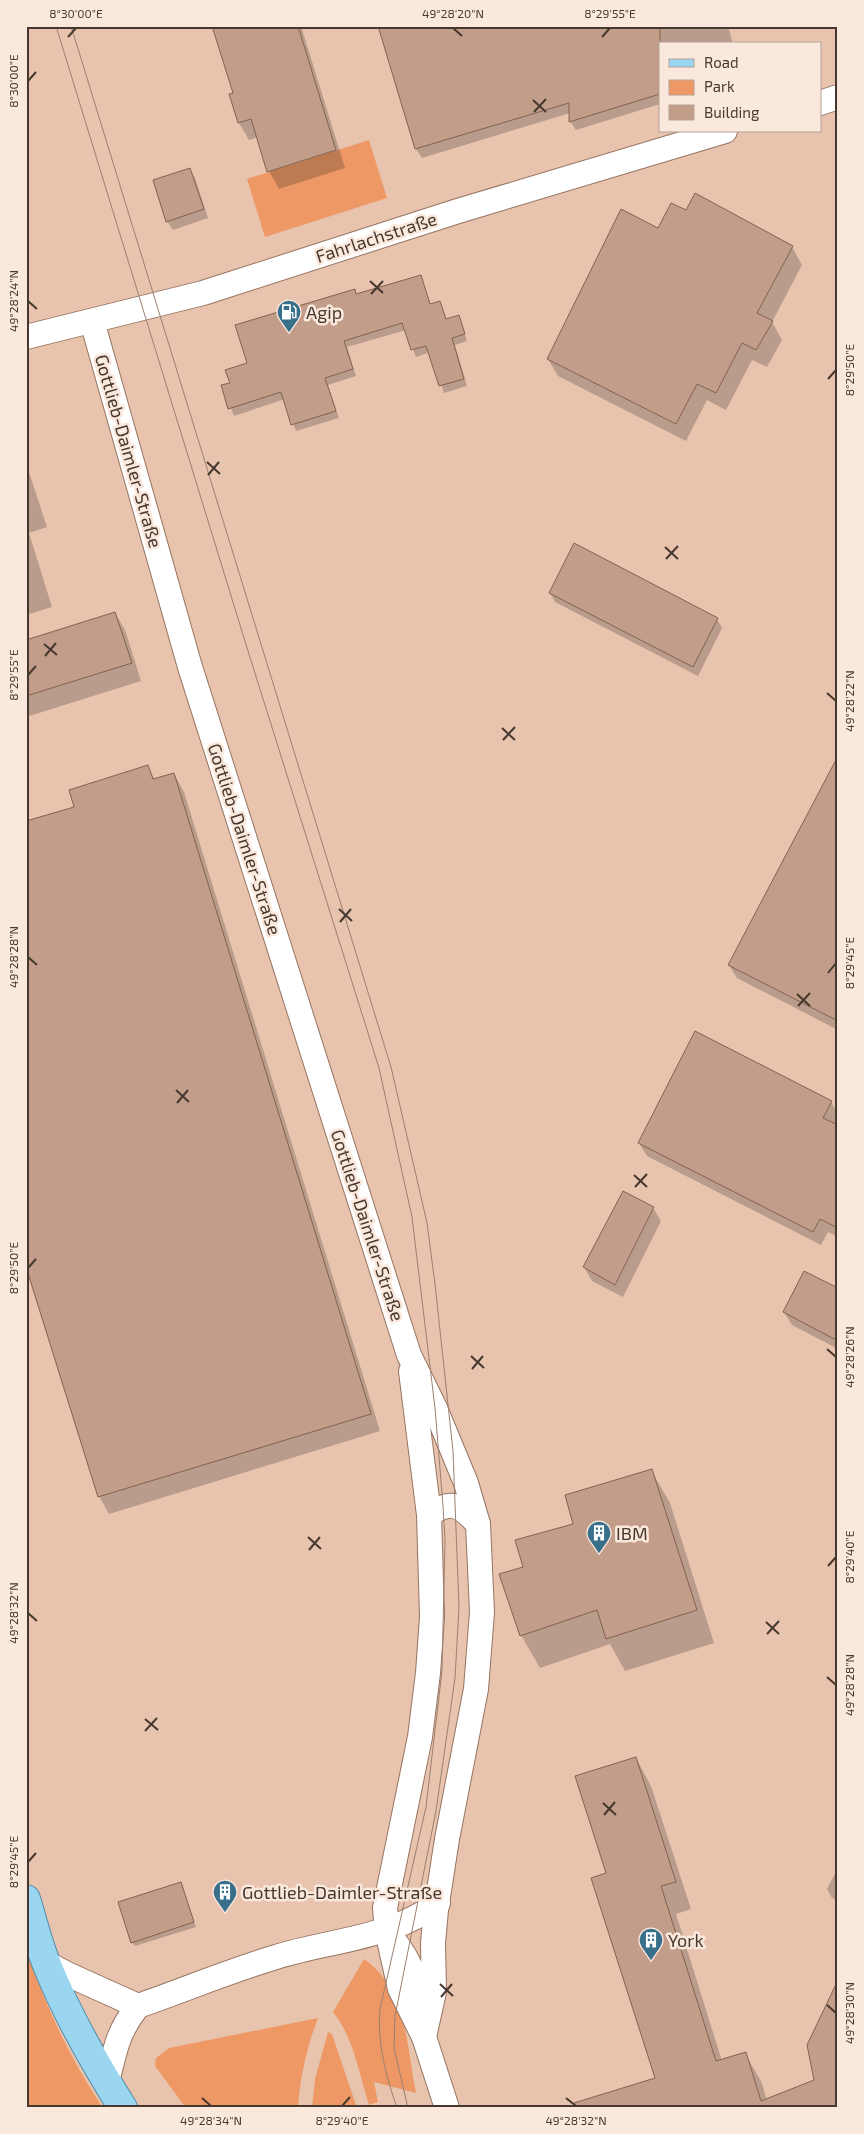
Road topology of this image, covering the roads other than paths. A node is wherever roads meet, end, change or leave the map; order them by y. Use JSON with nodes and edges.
{"nodes":[{"id":1,"x":838,"y":97,"type":"edge"},
{"id":2,"x":822,"y":102,"type":"edge"},
{"id":3,"x":722,"y":132,"type":"edge"},
{"id":4,"x":92,"y":320,"type":"junction"},
{"id":5,"x":26,"y":337,"type":"edge"},
{"id":6,"x":409,"y":1355,"type":"junction"},
{"id":7,"x":429,"y":1515,"type":"junction"},
{"id":8,"x":478,"y":1524,"type":"junction"},
{"id":9,"x":26,"y":1899,"type":"edge"},
{"id":10,"x":438,"y":1904,"type":"junction"},
{"id":11,"x":387,"y":1931,"type":"junction"},
{"id":12,"x":46,"y":1963,"type":"junction"},
{"id":13,"x":138,"y":2006,"type":"junction"},
{"id":14,"x":424,"y":2037,"type":"junction"},
{"id":15,"x":107,"y":2082,"type":"junction"},
{"id":16,"x":123,"y":2108,"type":"edge"},
{"id":17,"x":447,"y":2108,"type":"edge"}],
"edges":[{"from":1,"to":2,"type":"street"},
{"from":3,"to":4,"type":"street","name":"Fahrlachstraße"},
{"from":4,"to":5,"type":"street","name":"Fahrlachstraße"},
{"from":4,"to":6,"type":"street","name":"Gottlieb-Daimler-Straße"},
{"from":6,"to":7,"type":"street","name":"Gottlieb-Daimler-Straße"},
{"from":6,"to":8,"type":"street","name":"Gottlieb-Daimler-Straße"},
{"from":7,"to":8,"type":"street"},
{"from":7,"to":11,"type":"street","name":"Gottlieb-Daimler-Straße"},
{"from":8,"to":10,"type":"street","name":"Gottlieb-Daimler-Straße"},
{"from":9,"to":12,"type":"main road"},
{"from":10,"to":11,"type":"street"},
{"from":10,"to":14,"type":"street","name":"Gottlieb-Daimler-Straße"},
{"from":11,"to":13,"type":"street"},
{"from":11,"to":14,"type":"street","name":"Gottlieb-Daimler-Straße"},
{"from":12,"to":13,"type":"street"},
{"from":12,"to":15,"type":"main road"},
{"from":13,"to":15,"type":"street"},
{"from":14,"to":17,"type":"street","name":"Gottlieb-Daimler-Straße"},
{"from":15,"to":16,"type":"main road"}]}
